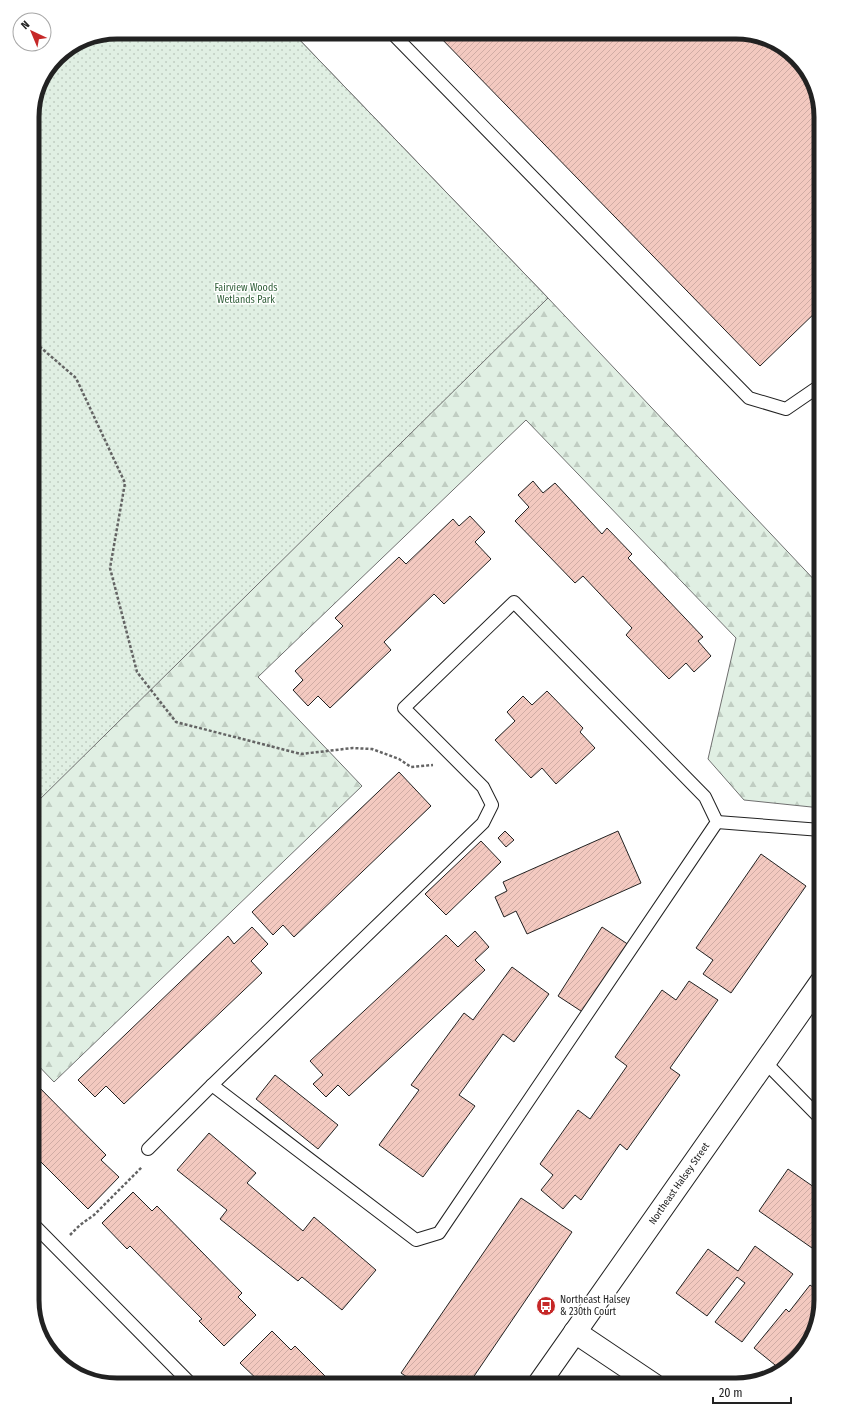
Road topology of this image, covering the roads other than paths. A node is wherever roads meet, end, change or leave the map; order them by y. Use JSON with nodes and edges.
{"nodes":[{"id":1,"x":398,"y":39,"type":"edge"},
{"id":2,"x":814,"y":390,"type":"edge"},
{"id":3,"x":717,"y":822,"type":"junction"},
{"id":4,"x":814,"y":829,"type":"edge"},
{"id":5,"x":814,"y":992,"type":"edge"},
{"id":6,"x":765,"y":1062,"type":"junction"},
{"id":7,"x":212,"y":1085,"type":"junction"},
{"id":8,"x":814,"y":1112,"type":"edge"},
{"id":9,"x":148,"y":1150,"type":"road end"},
{"id":10,"x":39,"y":1230,"type":"edge"},
{"id":11,"x":575,"y":1332,"type":"junction"},
{"id":12,"x":185,"y":1378,"type":"edge"},
{"id":13,"x":543,"y":1378,"type":"edge"},
{"id":14,"x":644,"y":1378,"type":"edge"}],
"edges":[{"from":1,"to":2,"type":"lane"},
{"from":3,"to":4,"type":"lane"},
{"from":3,"to":7,"type":"lane"},
{"from":3,"to":7,"type":"lane"},
{"from":5,"to":6,"type":"main road","name":"Northeast Halsey Street"},
{"from":6,"to":8,"type":"lane"},
{"from":6,"to":11,"type":"main road","name":"Northeast Halsey Street"},
{"from":7,"to":9,"type":"lane"},
{"from":10,"to":12,"type":"lane"},
{"from":11,"to":13,"type":"main road","name":"Northeast Halsey Street"},
{"from":11,"to":14,"type":"main road"}]}
